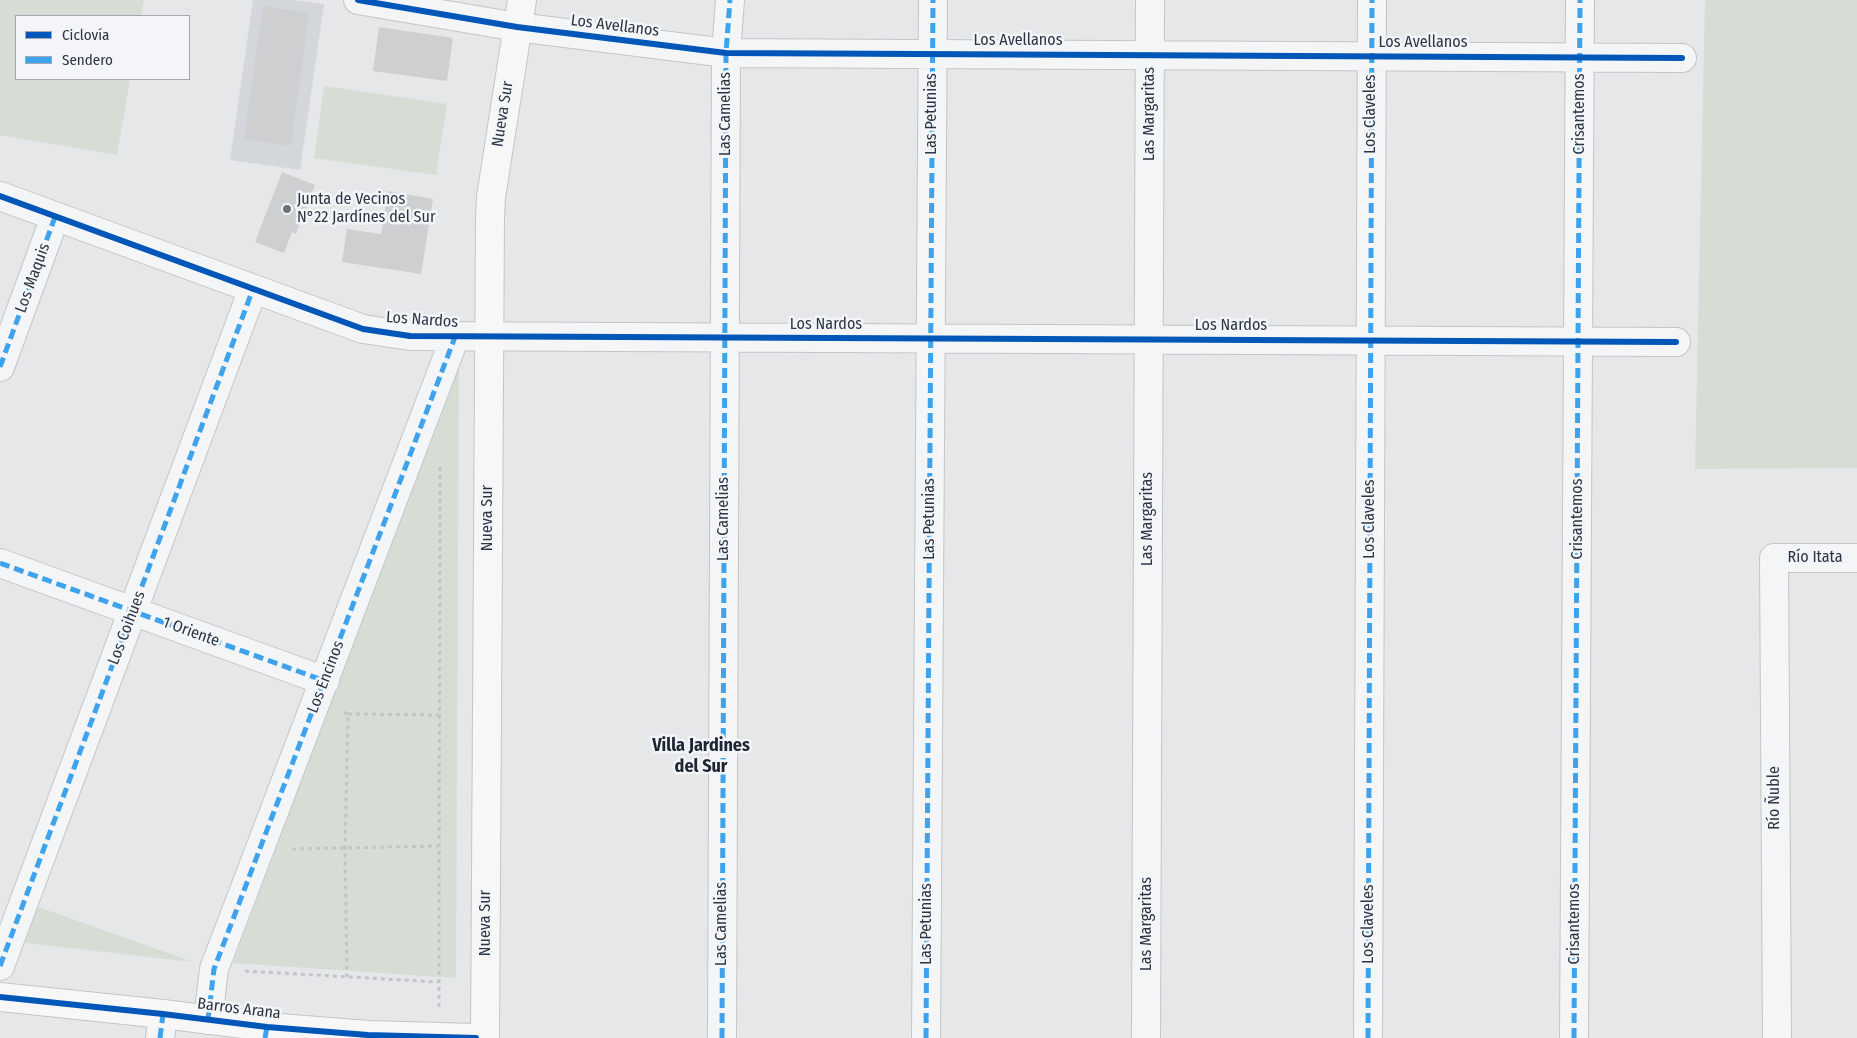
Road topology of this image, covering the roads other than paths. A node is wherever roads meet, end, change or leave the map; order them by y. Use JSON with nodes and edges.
{"nodes":[{"id":1,"x":358,"y":0,"type":"edge"},
{"id":2,"x":522,"y":0,"type":"edge"},
{"id":3,"x":730,"y":0,"type":"edge"},
{"id":4,"x":933,"y":0,"type":"edge"},
{"id":5,"x":1150,"y":0,"type":"edge"},
{"id":6,"x":1372,"y":0,"type":"edge"},
{"id":7,"x":1580,"y":0,"type":"edge"},
{"id":8,"x":516,"y":27,"type":"junction"},
{"id":9,"x":726,"y":53,"type":"junction"},
{"id":10,"x":932,"y":54,"type":"junction"},
{"id":11,"x":1150,"y":56,"type":"junction"},
{"id":12,"x":1371,"y":56,"type":"junction"},
{"id":13,"x":1580,"y":57,"type":"junction"},
{"id":14,"x":1682,"y":58,"type":"dead end"},
{"id":15,"x":0,"y":196,"type":"edge"},
{"id":16,"x":55,"y":217,"type":"junction"},
{"id":17,"x":253,"y":289,"type":"junction"},
{"id":18,"x":455,"y":337,"type":"junction"},
{"id":19,"x":489,"y":337,"type":"junction"},
{"id":20,"x":725,"y":338,"type":"junction"},
{"id":21,"x":931,"y":339,"type":"junction"},
{"id":22,"x":1149,"y":340,"type":"junction"},
{"id":23,"x":1371,"y":341,"type":"junction"},
{"id":24,"x":1579,"y":342,"type":"junction"},
{"id":25,"x":1676,"y":342,"type":"dead end"},
{"id":26,"x":0,"y":367,"type":"edge"},
{"id":27,"x":1774,"y":558,"type":"joint"},
{"id":28,"x":1857,"y":558,"type":"edge"},
{"id":29,"x":0,"y":563,"type":"edge"},
{"id":30,"x":133,"y":611,"type":"junction"},
{"id":31,"x":321,"y":691,"type":"junction"},
{"id":32,"x":0,"y":966,"type":"edge"},
{"id":33,"x":0,"y":997,"type":"edge"},
{"id":34,"x":208,"y":1020,"type":"junction"},
{"id":35,"x":161,"y":1026,"type":"edge"},
{"id":36,"x":266,"y":1033,"type":"edge"},
{"id":37,"x":439,"y":1037,"type":"edge"},
{"id":38,"x":476,"y":1038,"type":"edge"},
{"id":39,"x":485,"y":1038,"type":"edge"},
{"id":40,"x":722,"y":1038,"type":"edge"},
{"id":41,"x":926,"y":1038,"type":"edge"},
{"id":42,"x":1146,"y":1038,"type":"edge"},
{"id":43,"x":1368,"y":1038,"type":"edge"},
{"id":44,"x":1574,"y":1038,"type":"edge"},
{"id":45,"x":1777,"y":1038,"type":"edge"}],
"edges":[{"from":1,"to":8,"type":"street","name":"Los Avellanos"},
{"from":2,"to":8,"type":"street","name":"Nueva Sur"},
{"from":3,"to":9,"type":"street","name":"Las Camelias"},
{"from":4,"to":10,"type":"street","name":"Las Petunias"},
{"from":5,"to":11,"type":"street","name":"Las Margaritas"},
{"from":6,"to":12,"type":"street","name":"Los Claveles"},
{"from":7,"to":13,"type":"street","name":"Crisantemos"},
{"from":8,"to":9,"type":"street","name":"Los Avellanos"},
{"from":8,"to":19,"type":"street","name":"Nueva Sur"},
{"from":9,"to":10,"type":"street","name":"Los Avellanos"},
{"from":9,"to":20,"type":"street","name":"Las Camelias"},
{"from":10,"to":11,"type":"street","name":"Los Avellanos"},
{"from":10,"to":21,"type":"street","name":"Las Petunias"},
{"from":11,"to":12,"type":"street","name":"Los Avellanos"},
{"from":11,"to":22,"type":"street","name":"Las Margaritas"},
{"from":12,"to":13,"type":"street","name":"Los Avellanos"},
{"from":12,"to":23,"type":"street","name":"Los Claveles"},
{"from":13,"to":14,"type":"street","name":"Los Avellanos"},
{"from":13,"to":24,"type":"street","name":"Crisantemos"},
{"from":15,"to":16,"type":"street","name":"Los Nardos"},
{"from":16,"to":17,"type":"street","name":"Los Nardos"},
{"from":16,"to":26,"type":"street","name":"Los Maquis"},
{"from":17,"to":18,"type":"street","name":"Los Nardos"},
{"from":17,"to":30,"type":"street","name":"Los Coihues"},
{"from":18,"to":19,"type":"street","name":"Los Nardos"},
{"from":18,"to":31,"type":"street","name":"Los Encinos"},
{"from":19,"to":20,"type":"street","name":"Los Nardos"},
{"from":19,"to":39,"type":"street","name":"Nueva Sur"},
{"from":20,"to":21,"type":"street","name":"Los Nardos"},
{"from":20,"to":40,"type":"street","name":"Las Camelias"},
{"from":21,"to":22,"type":"street","name":"Los Nardos"},
{"from":21,"to":41,"type":"street","name":"Las Petunias"},
{"from":22,"to":23,"type":"street","name":"Los Nardos"},
{"from":22,"to":42,"type":"street","name":"Las Margaritas"},
{"from":23,"to":24,"type":"street","name":"Los Nardos"},
{"from":23,"to":43,"type":"street","name":"Los Claveles"},
{"from":24,"to":25,"type":"street","name":"Los Nardos"},
{"from":24,"to":44,"type":"street","name":"Crisantemos"},
{"from":27,"to":28,"type":"street","name":"Río Itata"},
{"from":27,"to":45,"type":"street","name":"Río Ñuble"},
{"from":29,"to":30,"type":"street","name":"1 Oriente"},
{"from":30,"to":31,"type":"street","name":"1 Oriente"},
{"from":30,"to":32,"type":"street","name":"Los Coihues"},
{"from":31,"to":34,"type":"street","name":"Los Encinos"},
{"from":33,"to":35,"type":"street","name":"Barros Arana"},
{"from":34,"to":35,"type":"street","name":"Barros Arana"},
{"from":34,"to":36,"type":"street","name":"Barros Arana"},
{"from":36,"to":37,"type":"street","name":"Barros Arana"},
{"from":37,"to":38,"type":"street","name":"Barros Arana"}]}
